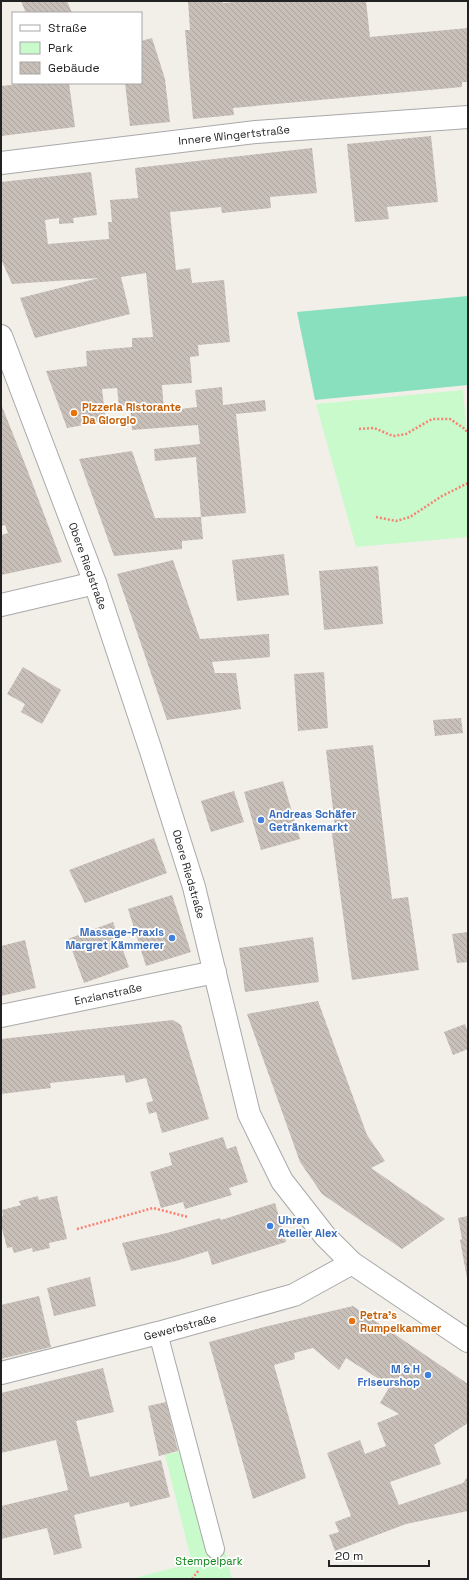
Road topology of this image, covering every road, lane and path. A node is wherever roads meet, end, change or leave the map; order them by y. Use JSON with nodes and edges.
{"nodes":[{"id":1,"x":468,"y":117,"type":"edge"},
{"id":2,"x":1,"y":162,"type":"edge"},
{"id":3,"x":1,"y":336,"type":"edge"},
{"id":4,"x":359,"y":429,"type":"dead end"},
{"id":5,"x":468,"y":434,"type":"edge"},
{"id":6,"x":468,"y":483,"type":"edge"},
{"id":7,"x":376,"y":517,"type":"dead end"},
{"id":8,"x":94,"y":583,"type":"junction"},
{"id":9,"x":1,"y":605,"type":"edge"},
{"id":10,"x":215,"y":972,"type":"junction"},
{"id":11,"x":1,"y":1016,"type":"edge"},
{"id":12,"x":188,"y":1217,"type":"dead end"},
{"id":13,"x":77,"y":1229,"type":"dead end"},
{"id":14,"x":352,"y":1263,"type":"junction"},
{"id":15,"x":158,"y":1333,"type":"junction"},
{"id":16,"x":464,"y":1333,"type":"edge"},
{"id":17,"x":1,"y":1373,"type":"edge"},
{"id":18,"x":215,"y":1549,"type":"dead end"}],
"edges":[{"from":1,"to":2,"type":"street","name":"Innere Wingertstraße"},
{"from":3,"to":8,"type":"street","name":"Obere Riedstraße"},
{"from":4,"to":5,"type":"path"},
{"from":6,"to":7,"type":"path"},
{"from":8,"to":9,"type":"street"},
{"from":8,"to":10,"type":"street","name":"Obere Riedstraße"},
{"from":10,"to":11,"type":"street","name":"Enzianstraße"},
{"from":10,"to":14,"type":"street","name":"Obere Riedstraße"},
{"from":12,"to":13,"type":"path"},
{"from":14,"to":15,"type":"street","name":"Gewerbstraße"},
{"from":14,"to":16,"type":"street","name":"Obere Riedstraße"},
{"from":15,"to":17,"type":"street","name":"Gewerbstraße"},
{"from":15,"to":18,"type":"lane"}]}
